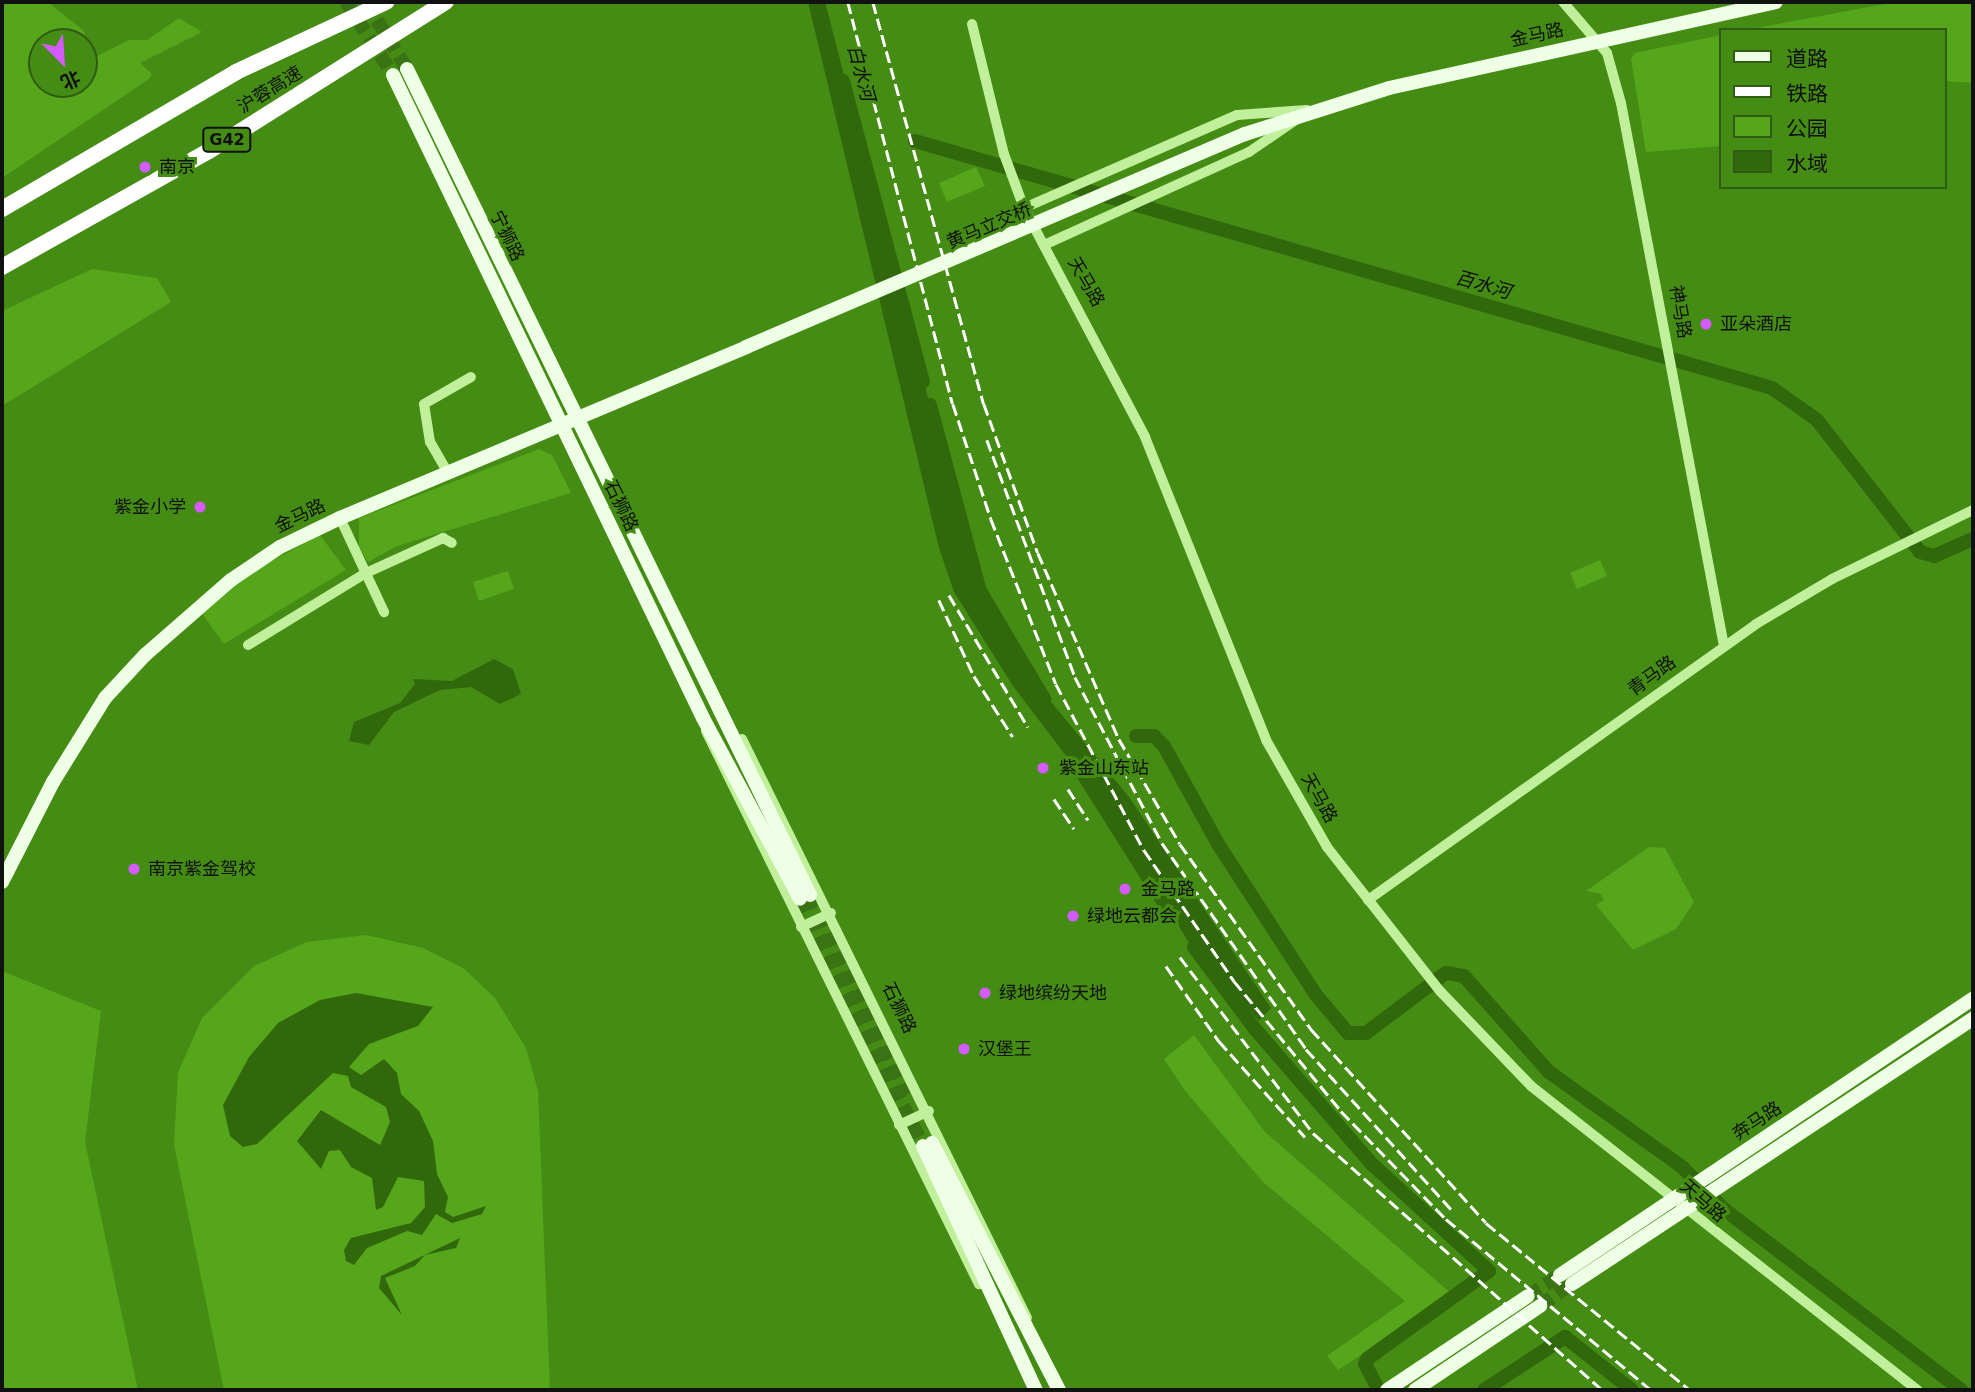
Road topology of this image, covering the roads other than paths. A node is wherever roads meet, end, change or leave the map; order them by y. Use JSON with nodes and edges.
{"nodes":[{"id":1,"x":386,"y":2,"type":"edge"},
{"id":2,"x":446,"y":2,"type":"edge"},
{"id":3,"x":1563,"y":2,"type":"edge"},
{"id":4,"x":1776,"y":2,"type":"edge"},
{"id":5,"x":972,"y":24,"type":"dead end"},
{"id":6,"x":1599,"y":42,"type":"junction"},
{"id":7,"x":1307,"y":110,"type":"junction"},
{"id":8,"x":1245,"y":135,"type":"joint"},
{"id":9,"x":1024,"y":208,"type":"junction"},
{"id":10,"x":2,"y":209,"type":"edge"},
{"id":11,"x":1044,"y":245,"type":"junction"},
{"id":12,"x":2,"y":267,"type":"edge"},
{"id":13,"x":746,"y":347,"type":"joint"},
{"id":14,"x":471,"y":377,"type":"dead end"},
{"id":15,"x":576,"y":418,"type":"junction"},
{"id":16,"x":560,"y":425,"type":"junction"},
{"id":17,"x":447,"y":473,"type":"junction"},
{"id":18,"x":1973,"y":510,"type":"edge"},
{"id":19,"x":340,"y":518,"type":"junction"},
{"id":20,"x":452,"y":543,"type":"dead end"},
{"id":21,"x":366,"y":573,"type":"junction"},
{"id":22,"x":384,"y":612,"type":"dead end"},
{"id":23,"x":248,"y":645,"type":"dead end"},
{"id":24,"x":1724,"y":646,"type":"junction"},
{"id":25,"x":720,"y":709,"type":"junction"},
{"id":26,"x":703,"y":718,"type":"junction"},
{"id":27,"x":2,"y":882,"type":"edge"},
{"id":28,"x":1368,"y":900,"type":"junction"},
{"id":29,"x":831,"y":913,"type":"junction"},
{"id":30,"x":801,"y":927,"type":"junction"},
{"id":31,"x":1973,"y":998,"type":"edge"},
{"id":32,"x":1973,"y":1019,"type":"edge"},
{"id":33,"x":929,"y":1111,"type":"junction"},
{"id":34,"x":899,"y":1125,"type":"junction"},
{"id":35,"x":1673,"y":1200,"type":"junction"},
{"id":36,"x":1685,"y":1210,"type":"junction"},
{"id":37,"x":1030,"y":1331,"type":"junction"},
{"id":38,"x":1010,"y":1335,"type":"junction"},
{"id":39,"x":1035,"y":1390,"type":"edge"},
{"id":40,"x":1059,"y":1390,"type":"edge"},
{"id":41,"x":1387,"y":1390,"type":"edge"},
{"id":42,"x":1415,"y":1390,"type":"edge"},
{"id":43,"x":1918,"y":1390,"type":"edge"}],
"edges":[{"from":1,"to":10,"type":"highway","name":"沪蓉高速"},
{"from":2,"to":12,"type":"highway","name":"沪蓉高速","number":"G42"},
{"from":3,"to":6,"type":"street","name":"神马路"},
{"from":4,"to":6,"type":"main road","name":"金马路"},
{"from":5,"to":9,"type":"street","name":"天马路"},
{"from":6,"to":7,"type":"main road","name":"金马路"},
{"from":6,"to":24,"type":"street","name":"神马路"},
{"from":7,"to":8,"type":"main road","name":"金马路"},
{"from":7,"to":9,"type":"street","name":"金马路"},
{"from":7,"to":11,"type":"street","name":"金马路"},
{"from":8,"to":13,"type":"main road","name":"黄马立交桥","bridge":true},
{"from":9,"to":11,"type":"street","name":"天马路"},
{"from":11,"to":28,"type":"street","name":"天马路"},
{"from":13,"to":15,"type":"main road","name":"金马路"},
{"from":14,"to":17,"type":"street"},
{"from":15,"to":16,"type":"main road","name":"金马路"},
{"from":15,"to":16,"type":"main road","name":"宁狮路"},
{"from":15,"to":25,"type":"main road","name":"石狮路"},
{"from":16,"to":17,"type":"main road","name":"金马路"},
{"from":16,"to":26,"type":"main road","name":"石狮路"},
{"from":17,"to":19,"type":"main road","name":"金马路"},
{"from":18,"to":24,"type":"street","name":"青马路"},
{"from":19,"to":21,"type":"street"},
{"from":19,"to":27,"type":"main road","name":"金马路"},
{"from":20,"to":21,"type":"street"},
{"from":21,"to":22,"type":"street"},
{"from":21,"to":23,"type":"street"},
{"from":24,"to":28,"type":"street","name":"青马路"},
{"from":25,"to":26,"type":"main road","name":"石狮路"},
{"from":25,"to":29,"type":"street","name":"石狮路"},
{"from":26,"to":30,"type":"street","name":"石狮路"},
{"from":28,"to":35,"type":"street","name":"天马路"},
{"from":29,"to":30,"type":"street"},
{"from":29,"to":33,"type":"street","name":"石狮路"},
{"from":30,"to":34,"type":"street","name":"石狮路"},
{"from":31,"to":35,"type":"main road","name":"奔马路"},
{"from":32,"to":36,"type":"main road","name":"奔马路"},
{"from":33,"to":34,"type":"street"},
{"from":33,"to":37,"type":"street","name":"石狮路"},
{"from":34,"to":38,"type":"street","name":"石狮路"},
{"from":35,"to":36,"type":"street","name":"天马路"},
{"from":35,"to":36,"type":"main road","name":"奔马路"},
{"from":36,"to":43,"type":"street","name":"天马路"},
{"from":37,"to":38,"type":"main road","name":"石狮路"},
{"from":37,"to":40,"type":"main road","name":"石狮路"},
{"from":38,"to":39,"type":"main road","name":"石狮路"},
{"from":41,"to":42,"type":"main road"}]}
